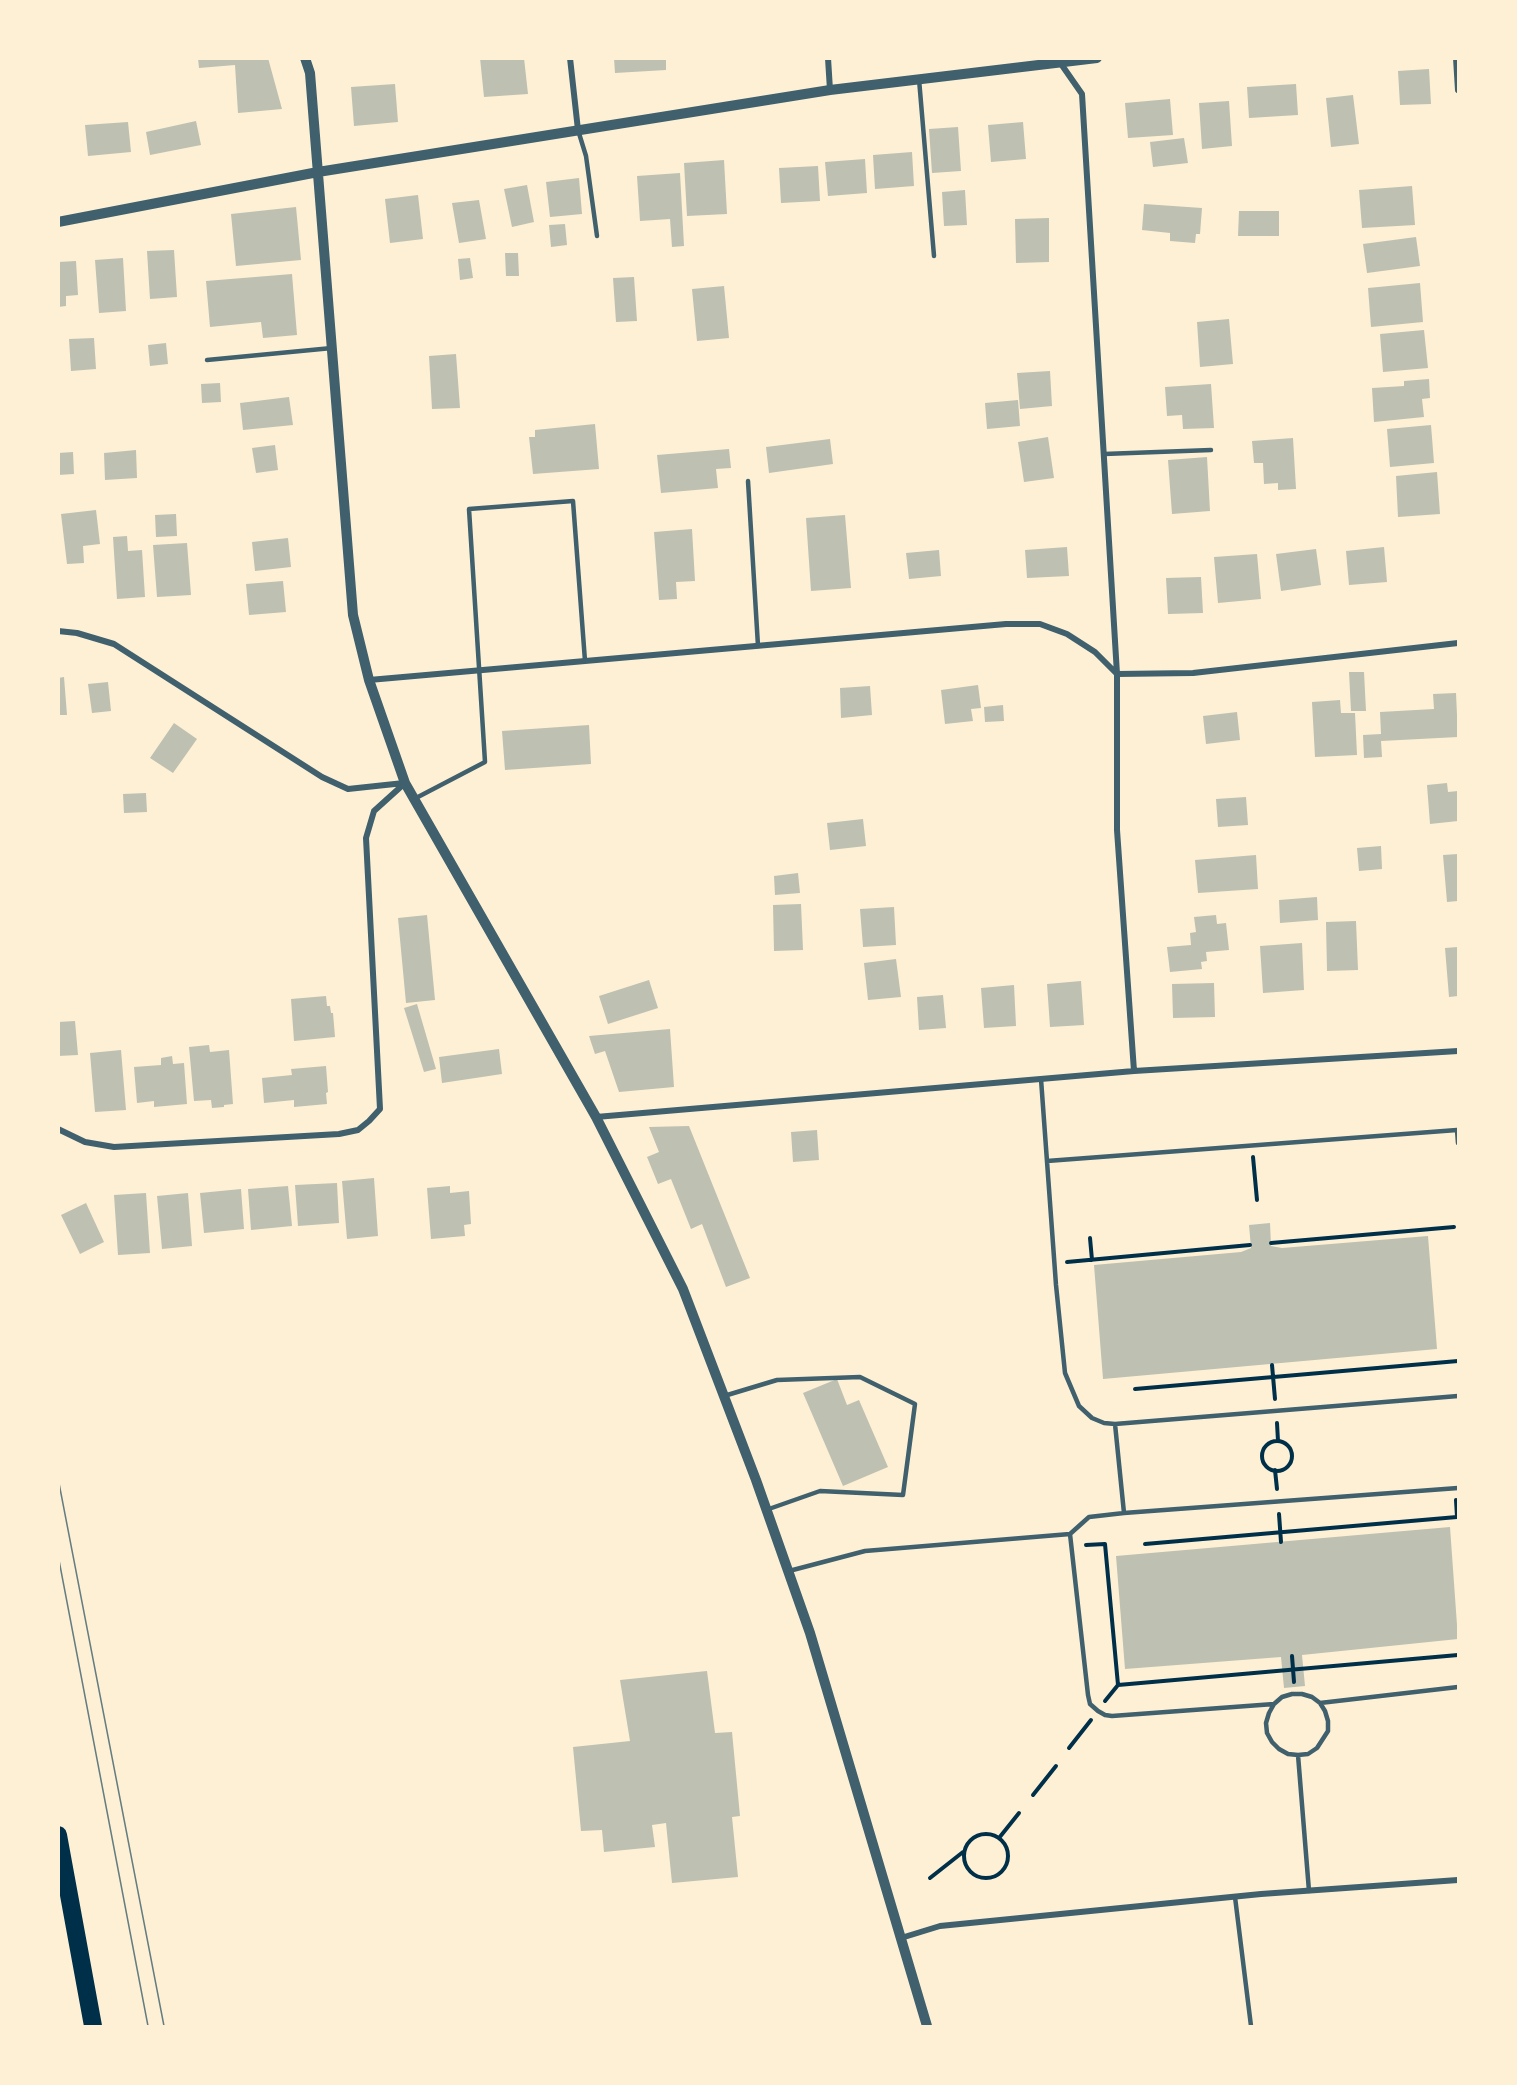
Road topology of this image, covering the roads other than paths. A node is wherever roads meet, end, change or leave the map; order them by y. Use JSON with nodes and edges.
{"nodes":[{"id":1,"x":305,"y":58,"type":"edge"},
{"id":2,"x":311,"y":58,"type":"edge"},
{"id":3,"x":570,"y":58,"type":"edge"},
{"id":4,"x":828,"y":58,"type":"edge"},
{"id":5,"x":1097,"y":58,"type":"edge"},
{"id":6,"x":1456,"y":58,"type":"edge"},
{"id":7,"x":1059,"y":60,"type":"edge"},
{"id":8,"x":310,"y":73,"type":"junction"},
{"id":9,"x":919,"y":79,"type":"junction"},
{"id":10,"x":830,"y":90,"type":"junction"},
{"id":11,"x":1458,"y":90,"type":"edge"},
{"id":12,"x":578,"y":130,"type":"junction"},
{"id":13,"x":318,"y":172,"type":"junction"},
{"id":14,"x":58,"y":222,"type":"edge"},
{"id":15,"x":597,"y":236,"type":"dead end"},
{"id":16,"x":934,"y":256,"type":"dead end"},
{"id":17,"x":332,"y":348,"type":"junction"},
{"id":18,"x":207,"y":360,"type":"dead end"},
{"id":19,"x":1211,"y":450,"type":"dead end"},
{"id":20,"x":1104,"y":454,"type":"junction"},
{"id":21,"x":748,"y":482,"type":"dead end"},
{"id":22,"x":58,"y":632,"type":"edge"},
{"id":23,"x":1458,"y":643,"type":"edge"},
{"id":24,"x":758,"y":646,"type":"junction"},
{"id":25,"x":585,"y":662,"type":"junction"},
{"id":26,"x":481,"y":671,"type":"junction"},
{"id":27,"x":1117,"y":674,"type":"junction"},
{"id":28,"x":369,"y":680,"type":"junction"},
{"id":29,"x":405,"y":783,"type":"junction"},
{"id":30,"x":414,"y":799,"type":"junction"},
{"id":31,"x":1458,"y":1051,"type":"edge"},
{"id":32,"x":1134,"y":1071,"type":"junction"},
{"id":33,"x":1041,"y":1079,"type":"junction"},
{"id":34,"x":596,"y":1117,"type":"junction"},
{"id":35,"x":58,"y":1129,"type":"edge"},
{"id":36,"x":1458,"y":1143,"type":"edge"},
{"id":37,"x":1047,"y":1161,"type":"junction"},
{"id":38,"x":724,"y":1396,"type":"junction"},
{"id":39,"x":1458,"y":1396,"type":"edge"},
{"id":40,"x":1115,"y":1425,"type":"junction"},
{"id":41,"x":1458,"y":1488,"type":"edge"},
{"id":42,"x":766,"y":1510,"type":"junction"},
{"id":43,"x":1124,"y":1513,"type":"junction"},
{"id":44,"x":1070,"y":1534,"type":"junction"},
{"id":45,"x":789,"y":1571,"type":"junction"},
{"id":46,"x":1458,"y":1687,"type":"edge"},
{"id":47,"x":1320,"y":1703,"type":"junction"},
{"id":48,"x":1274,"y":1704,"type":"junction"},
{"id":49,"x":1298,"y":1755,"type":"junction"},
{"id":50,"x":58,"y":1835,"type":"edge"},
{"id":51,"x":1458,"y":1880,"type":"edge"},
{"id":52,"x":1309,"y":1891,"type":"junction"},
{"id":53,"x":1235,"y":1897,"type":"junction"},
{"id":54,"x":901,"y":1938,"type":"junction"},
{"id":55,"x":93,"y":2026,"type":"edge"},
{"id":56,"x":927,"y":2026,"type":"edge"},
{"id":57,"x":1251,"y":2026,"type":"edge"}],
"edges":[{"from":1,"to":8,"type":"street"},
{"from":2,"to":8,"type":"street"},
{"from":3,"to":12,"type":"street"},
{"from":4,"to":10,"type":"street"},
{"from":5,"to":7,"type":"street"},
{"from":6,"to":11,"type":"street"},
{"from":7,"to":9,"type":"street"},
{"from":7,"to":20,"type":"street"},
{"from":8,"to":13,"type":"street"},
{"from":9,"to":10,"type":"street"},
{"from":9,"to":16,"type":"lane"},
{"from":10,"to":12,"type":"street"},
{"from":12,"to":13,"type":"street"},
{"from":12,"to":15,"type":"lane"},
{"from":13,"to":14,"type":"street"},
{"from":13,"to":17,"type":"street"},
{"from":17,"to":18,"type":"lane"},
{"from":17,"to":28,"type":"street"},
{"from":19,"to":20,"type":"lane"},
{"from":20,"to":27,"type":"street"},
{"from":21,"to":24,"type":"lane"},
{"from":22,"to":29,"type":"street"},
{"from":23,"to":27,"type":"street"},
{"from":24,"to":25,"type":"street"},
{"from":24,"to":27,"type":"street"},
{"from":25,"to":26,"type":"street"},
{"from":25,"to":26,"type":"lane"},
{"from":26,"to":28,"type":"street"},
{"from":26,"to":30,"type":"lane"},
{"from":27,"to":32,"type":"street"},
{"from":28,"to":29,"type":"street"},
{"from":29,"to":30,"type":"street"},
{"from":29,"to":35,"type":"street"},
{"from":30,"to":34,"type":"street"},
{"from":31,"to":32,"type":"street"},
{"from":32,"to":33,"type":"street"},
{"from":33,"to":34,"type":"street"},
{"from":33,"to":37,"type":"lane"},
{"from":34,"to":38,"type":"street"},
{"from":36,"to":37,"type":"lane"},
{"from":37,"to":40,"type":"lane"},
{"from":38,"to":42,"type":"street"},
{"from":38,"to":42,"type":"lane"},
{"from":39,"to":40,"type":"lane"},
{"from":40,"to":43,"type":"lane"},
{"from":41,"to":43,"type":"lane"},
{"from":42,"to":45,"type":"street"},
{"from":43,"to":44,"type":"lane"},
{"from":44,"to":45,"type":"lane"},
{"from":44,"to":48,"type":"lane"},
{"from":45,"to":54,"type":"street"},
{"from":46,"to":47,"type":"lane"},
{"from":47,"to":48,"type":"lane"},
{"from":47,"to":49,"type":"lane"},
{"from":48,"to":49,"type":"lane"},
{"from":49,"to":52,"type":"lane"},
{"from":50,"to":55,"type":"highway"},
{"from":51,"to":52,"type":"street"},
{"from":52,"to":53,"type":"street"},
{"from":53,"to":54,"type":"street"},
{"from":53,"to":57,"type":"lane"},
{"from":54,"to":56,"type":"street"}]}
